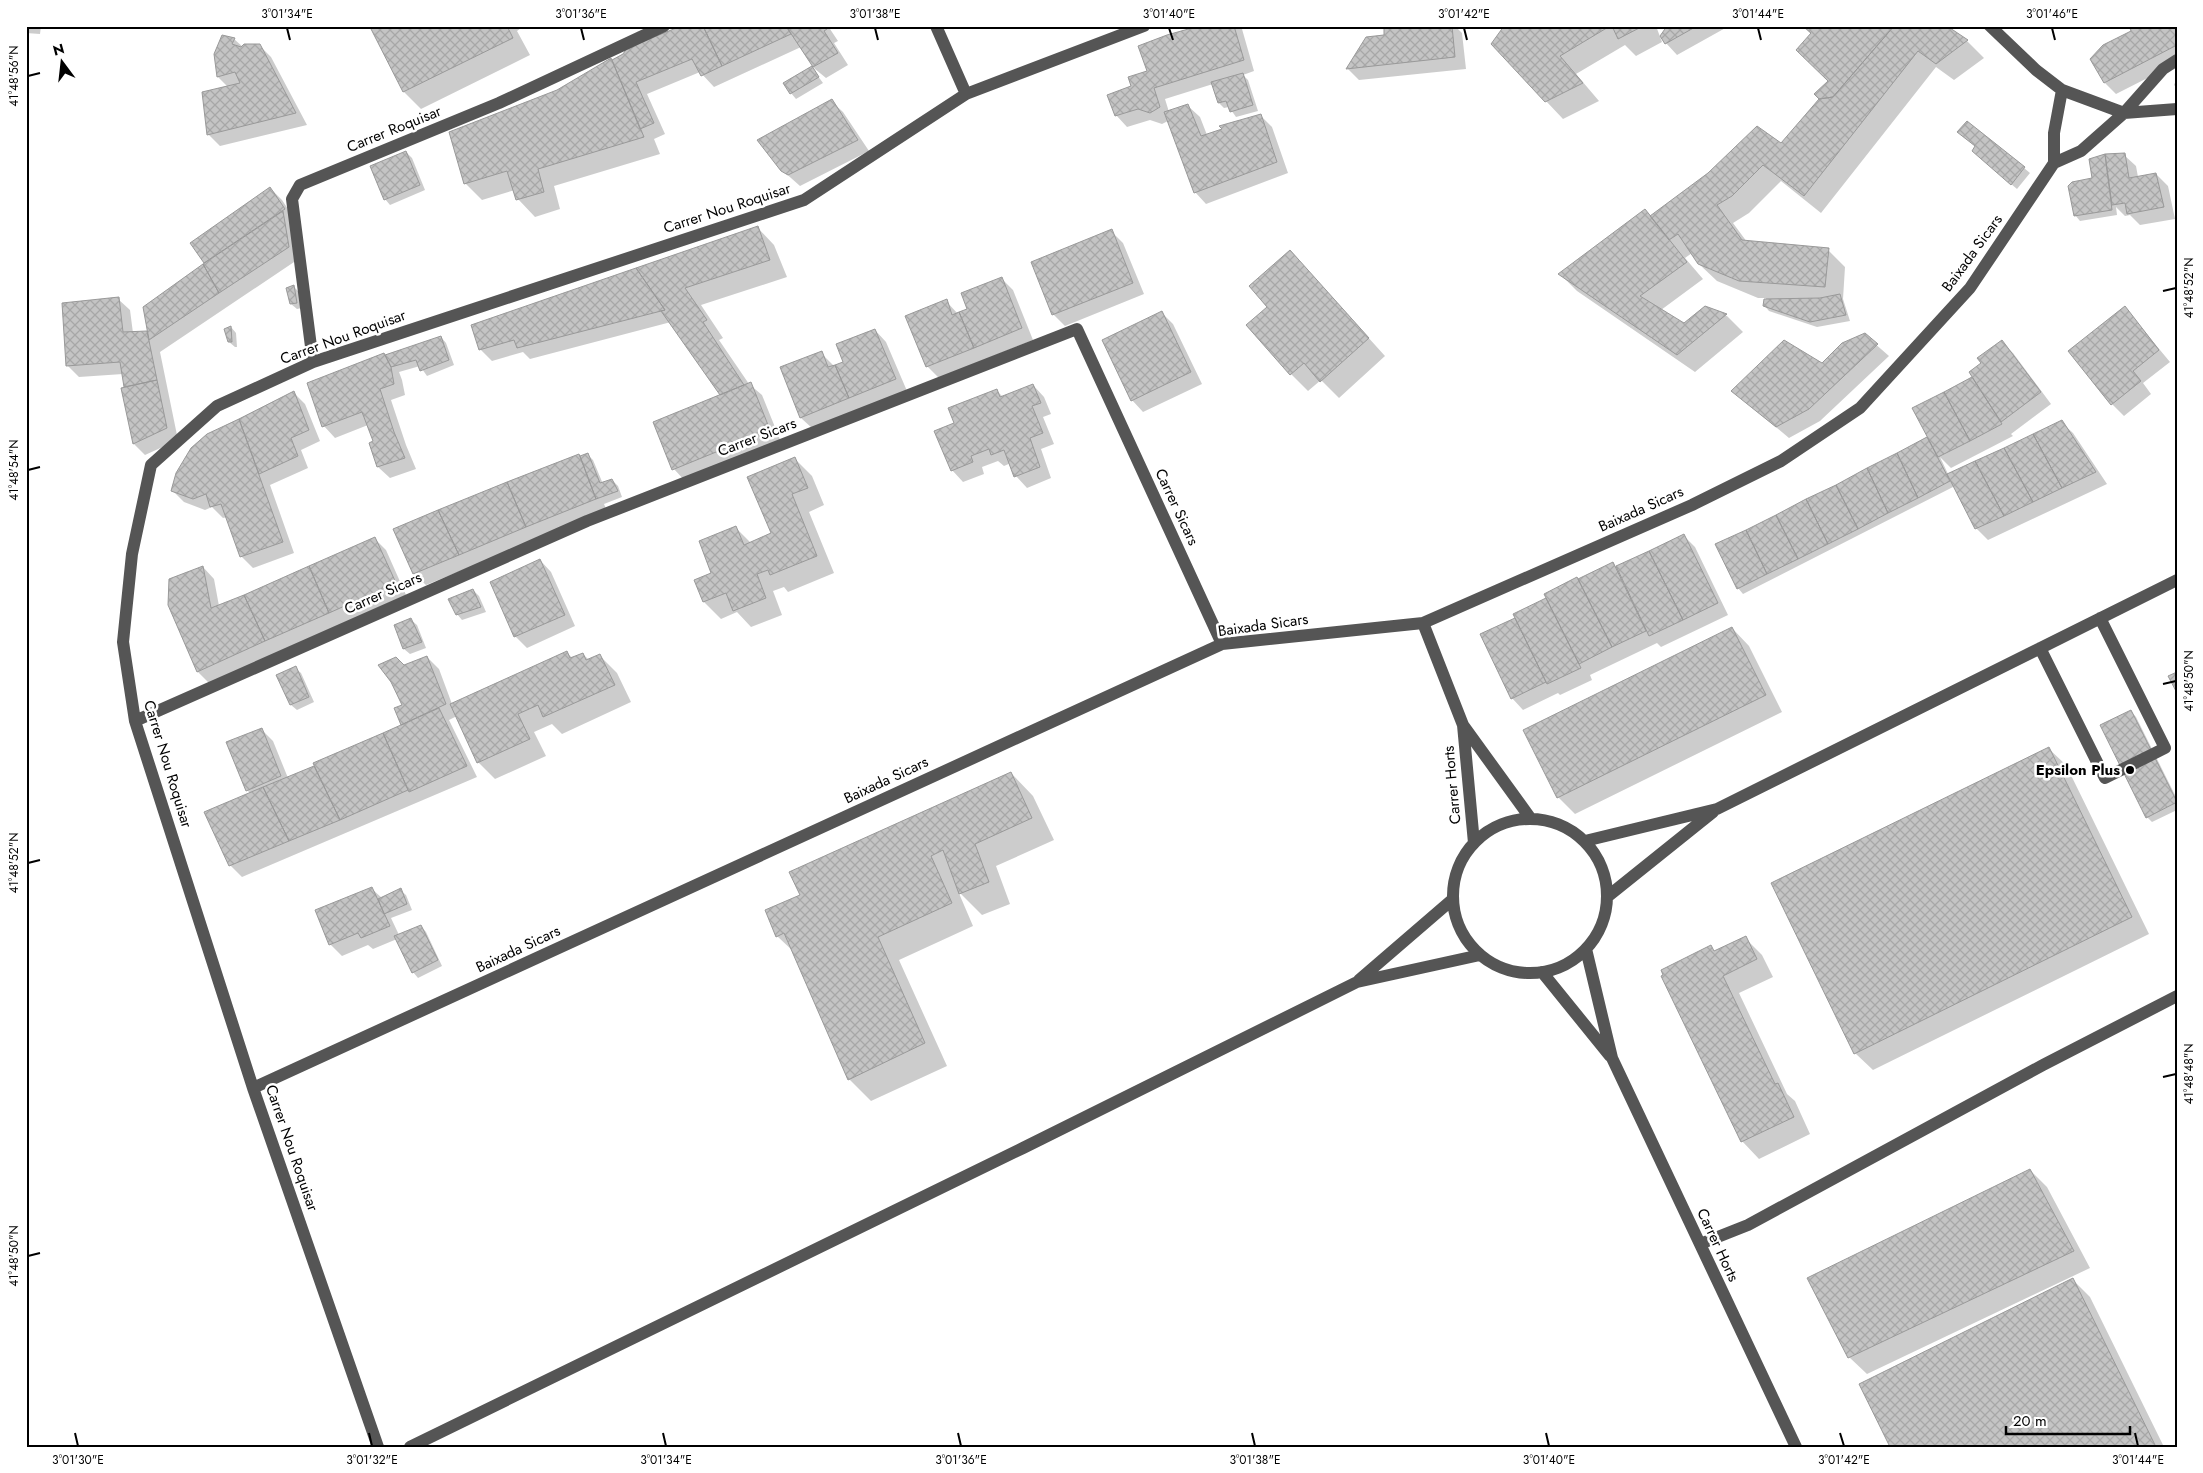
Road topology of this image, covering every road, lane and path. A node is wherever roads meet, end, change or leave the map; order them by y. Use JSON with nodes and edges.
{"nodes":[{"id":1,"x":664,"y":26,"type":"edge"},
{"id":2,"x":936,"y":26,"type":"edge"},
{"id":3,"x":1144,"y":26,"type":"edge"},
{"id":4,"x":1990,"y":26,"type":"edge"},
{"id":5,"x":2177,"y":60,"type":"edge"},
{"id":6,"x":2062,"y":90,"type":"junction"},
{"id":7,"x":966,"y":94,"type":"junction"},
{"id":8,"x":2177,"y":109,"type":"edge"},
{"id":9,"x":2124,"y":113,"type":"junction"},
{"id":10,"x":2054,"y":163,"type":"junction"},
{"id":11,"x":313,"y":362,"type":"junction"},
{"id":12,"x":2177,"y":580,"type":"edge"},
{"id":13,"x":2100,"y":618,"type":"junction"},
{"id":14,"x":1423,"y":623,"type":"junction"},
{"id":15,"x":1222,"y":644,"type":"junction"},
{"id":16,"x":2040,"y":648,"type":"junction"},
{"id":17,"x":135,"y":721,"type":"junction"},
{"id":18,"x":1463,"y":725,"type":"junction"},
{"id":19,"x":1717,"y":809,"type":"junction"},
{"id":20,"x":1531,"y":819,"type":"junction"},
{"id":21,"x":1584,"y":841,"type":"junction"},
{"id":22,"x":1474,"y":843,"type":"junction"},
{"id":23,"x":1607,"y":897,"type":"junction"},
{"id":24,"x":1453,"y":898,"type":"junction"},
{"id":25,"x":1586,"y":949,"type":"junction"},
{"id":26,"x":1480,"y":955,"type":"junction"},
{"id":27,"x":1542,"y":972,"type":"junction"},
{"id":28,"x":1357,"y":982,"type":"junction"},
{"id":29,"x":2177,"y":996,"type":"edge"},
{"id":30,"x":1612,"y":1058,"type":"junction"},
{"id":31,"x":253,"y":1088,"type":"junction"},
{"id":32,"x":1700,"y":1244,"type":"junction"},
{"id":33,"x":378,"y":1447,"type":"edge"},
{"id":34,"x":410,"y":1447,"type":"edge"},
{"id":35,"x":1796,"y":1447,"type":"edge"}],
"edges":[{"from":1,"to":11,"type":"street","name":"Carrer Roquisar"},
{"from":2,"to":7,"type":"street"},
{"from":3,"to":7,"type":"street","name":"Carrer Nou Roquisar"},
{"from":4,"to":6,"type":"street"},
{"from":5,"to":9,"type":"street"},
{"from":6,"to":9,"type":"street"},
{"from":6,"to":10,"type":"street"},
{"from":7,"to":11,"type":"street","name":"Carrer Nou Roquisar"},
{"from":8,"to":9,"type":"street"},
{"from":9,"to":10,"type":"street"},
{"from":10,"to":14,"type":"street","name":"Baixada Sicars"},
{"from":11,"to":17,"type":"street","name":"Carrer Nou Roquisar"},
{"from":12,"to":13,"type":"street"},
{"from":13,"to":16,"type":"street"},
{"from":13,"to":16,"type":"street"},
{"from":14,"to":15,"type":"street","name":"Baixada Sicars"},
{"from":14,"to":18,"type":"street","name":"Carrer Horts"},
{"from":15,"to":17,"type":"street","name":"Carrer Sicars"},
{"from":15,"to":31,"type":"street","name":"Baixada Sicars"},
{"from":16,"to":19,"type":"street"},
{"from":17,"to":31,"type":"street","name":"Carrer Nou Roquisar"},
{"from":18,"to":20,"type":"street","name":"Carrer Horts"},
{"from":18,"to":22,"type":"street","name":"Carrer Horts"},
{"from":19,"to":21,"type":"street"},
{"from":19,"to":23,"type":"street"},
{"from":20,"to":21,"type":"street"},
{"from":20,"to":22,"type":"street"},
{"from":21,"to":23,"type":"street"},
{"from":22,"to":24,"type":"street"},
{"from":23,"to":25,"type":"street"},
{"from":24,"to":26,"type":"street"},
{"from":24,"to":28,"type":"street"},
{"from":25,"to":27,"type":"street"},
{"from":25,"to":30,"type":"street","name":"Carrer Horts"},
{"from":26,"to":27,"type":"street"},
{"from":26,"to":28,"type":"street"},
{"from":27,"to":30,"type":"street","name":"Carrer Horts"},
{"from":28,"to":34,"type":"street"},
{"from":29,"to":32,"type":"street"},
{"from":30,"to":32,"type":"street","name":"Carrer Horts"},
{"from":31,"to":33,"type":"street","name":"Carrer Nou Roquisar"},
{"from":32,"to":35,"type":"street","name":"Carrer Horts"}]}
